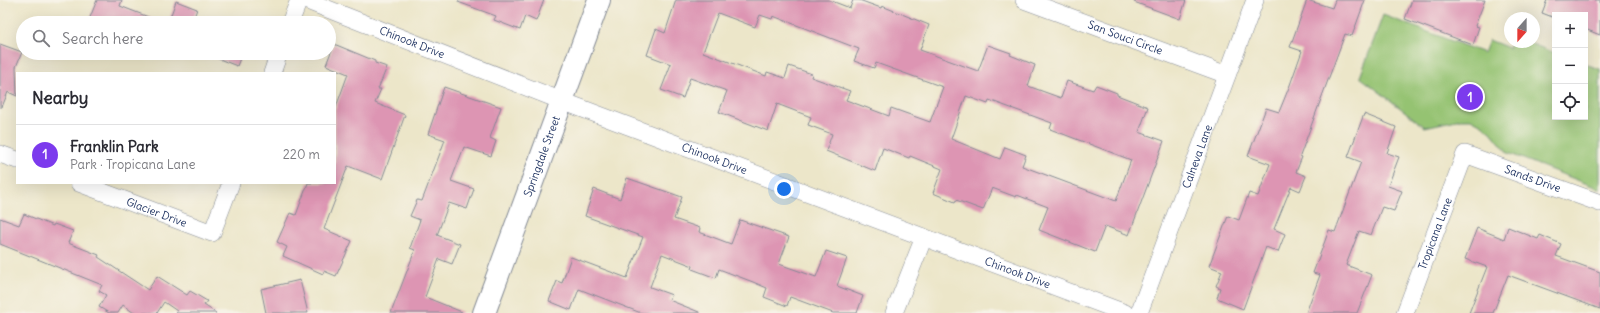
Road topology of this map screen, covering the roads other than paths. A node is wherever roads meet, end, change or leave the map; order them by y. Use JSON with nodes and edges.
{"nodes":[{"id":1,"x":299,"y":0,"type":"edge"},
{"id":2,"x":305,"y":0,"type":"edge"},
{"id":3,"x":599,"y":0,"type":"edge"},
{"id":4,"x":1024,"y":0,"type":"edge"},
{"id":5,"x":1255,"y":0,"type":"edge"},
{"id":6,"x":293,"y":16,"type":"edge"},
{"id":7,"x":277,"y":60,"type":"edge"},
{"id":8,"x":272,"y":72,"type":"edge"},
{"id":9,"x":1227,"y":75,"type":"junction"},
{"id":10,"x":562,"y":101,"type":"junction"},
{"id":11,"x":0,"y":154,"type":"edge"},
{"id":12,"x":1465,"y":154,"type":"joint"},
{"id":13,"x":16,"y":160,"type":"edge"},
{"id":14,"x":82,"y":184,"type":"edge"},
{"id":15,"x":231,"y":184,"type":"edge"},
{"id":16,"x":1600,"y":203,"type":"edge"},
{"id":17,"x":924,"y":237,"type":"junction"},
{"id":18,"x":484,"y":313,"type":"edge"},
{"id":19,"x":894,"y":313,"type":"edge"},
{"id":20,"x":1125,"y":313,"type":"edge"},
{"id":21,"x":1139,"y":313,"type":"edge"},
{"id":22,"x":1405,"y":313,"type":"edge"}],
"edges":[{"from":1,"to":6,"type":"street"},
{"from":2,"to":10,"type":"street","name":"Chinook Drive"},
{"from":3,"to":10,"type":"main road","name":"Springdale Street"},
{"from":4,"to":9,"type":"street","name":"San Souci Circle"},
{"from":5,"to":9,"type":"street","name":"Calneva Lane"},
{"from":7,"to":8,"type":"street"},
{"from":9,"to":21,"type":"street","name":"Calneva Lane"},
{"from":10,"to":17,"type":"street","name":"Chinook Drive"},
{"from":10,"to":18,"type":"main road","name":"Springdale Street"},
{"from":11,"to":13,"type":"street"},
{"from":12,"to":16,"type":"street","name":"Sands Drive"},
{"from":12,"to":22,"type":"street","name":"Tropicana Lane"},
{"from":14,"to":15,"type":"street","name":"Glacier Drive"},
{"from":17,"to":19,"type":"street"},
{"from":17,"to":20,"type":"street","name":"Chinook Drive"}]}
